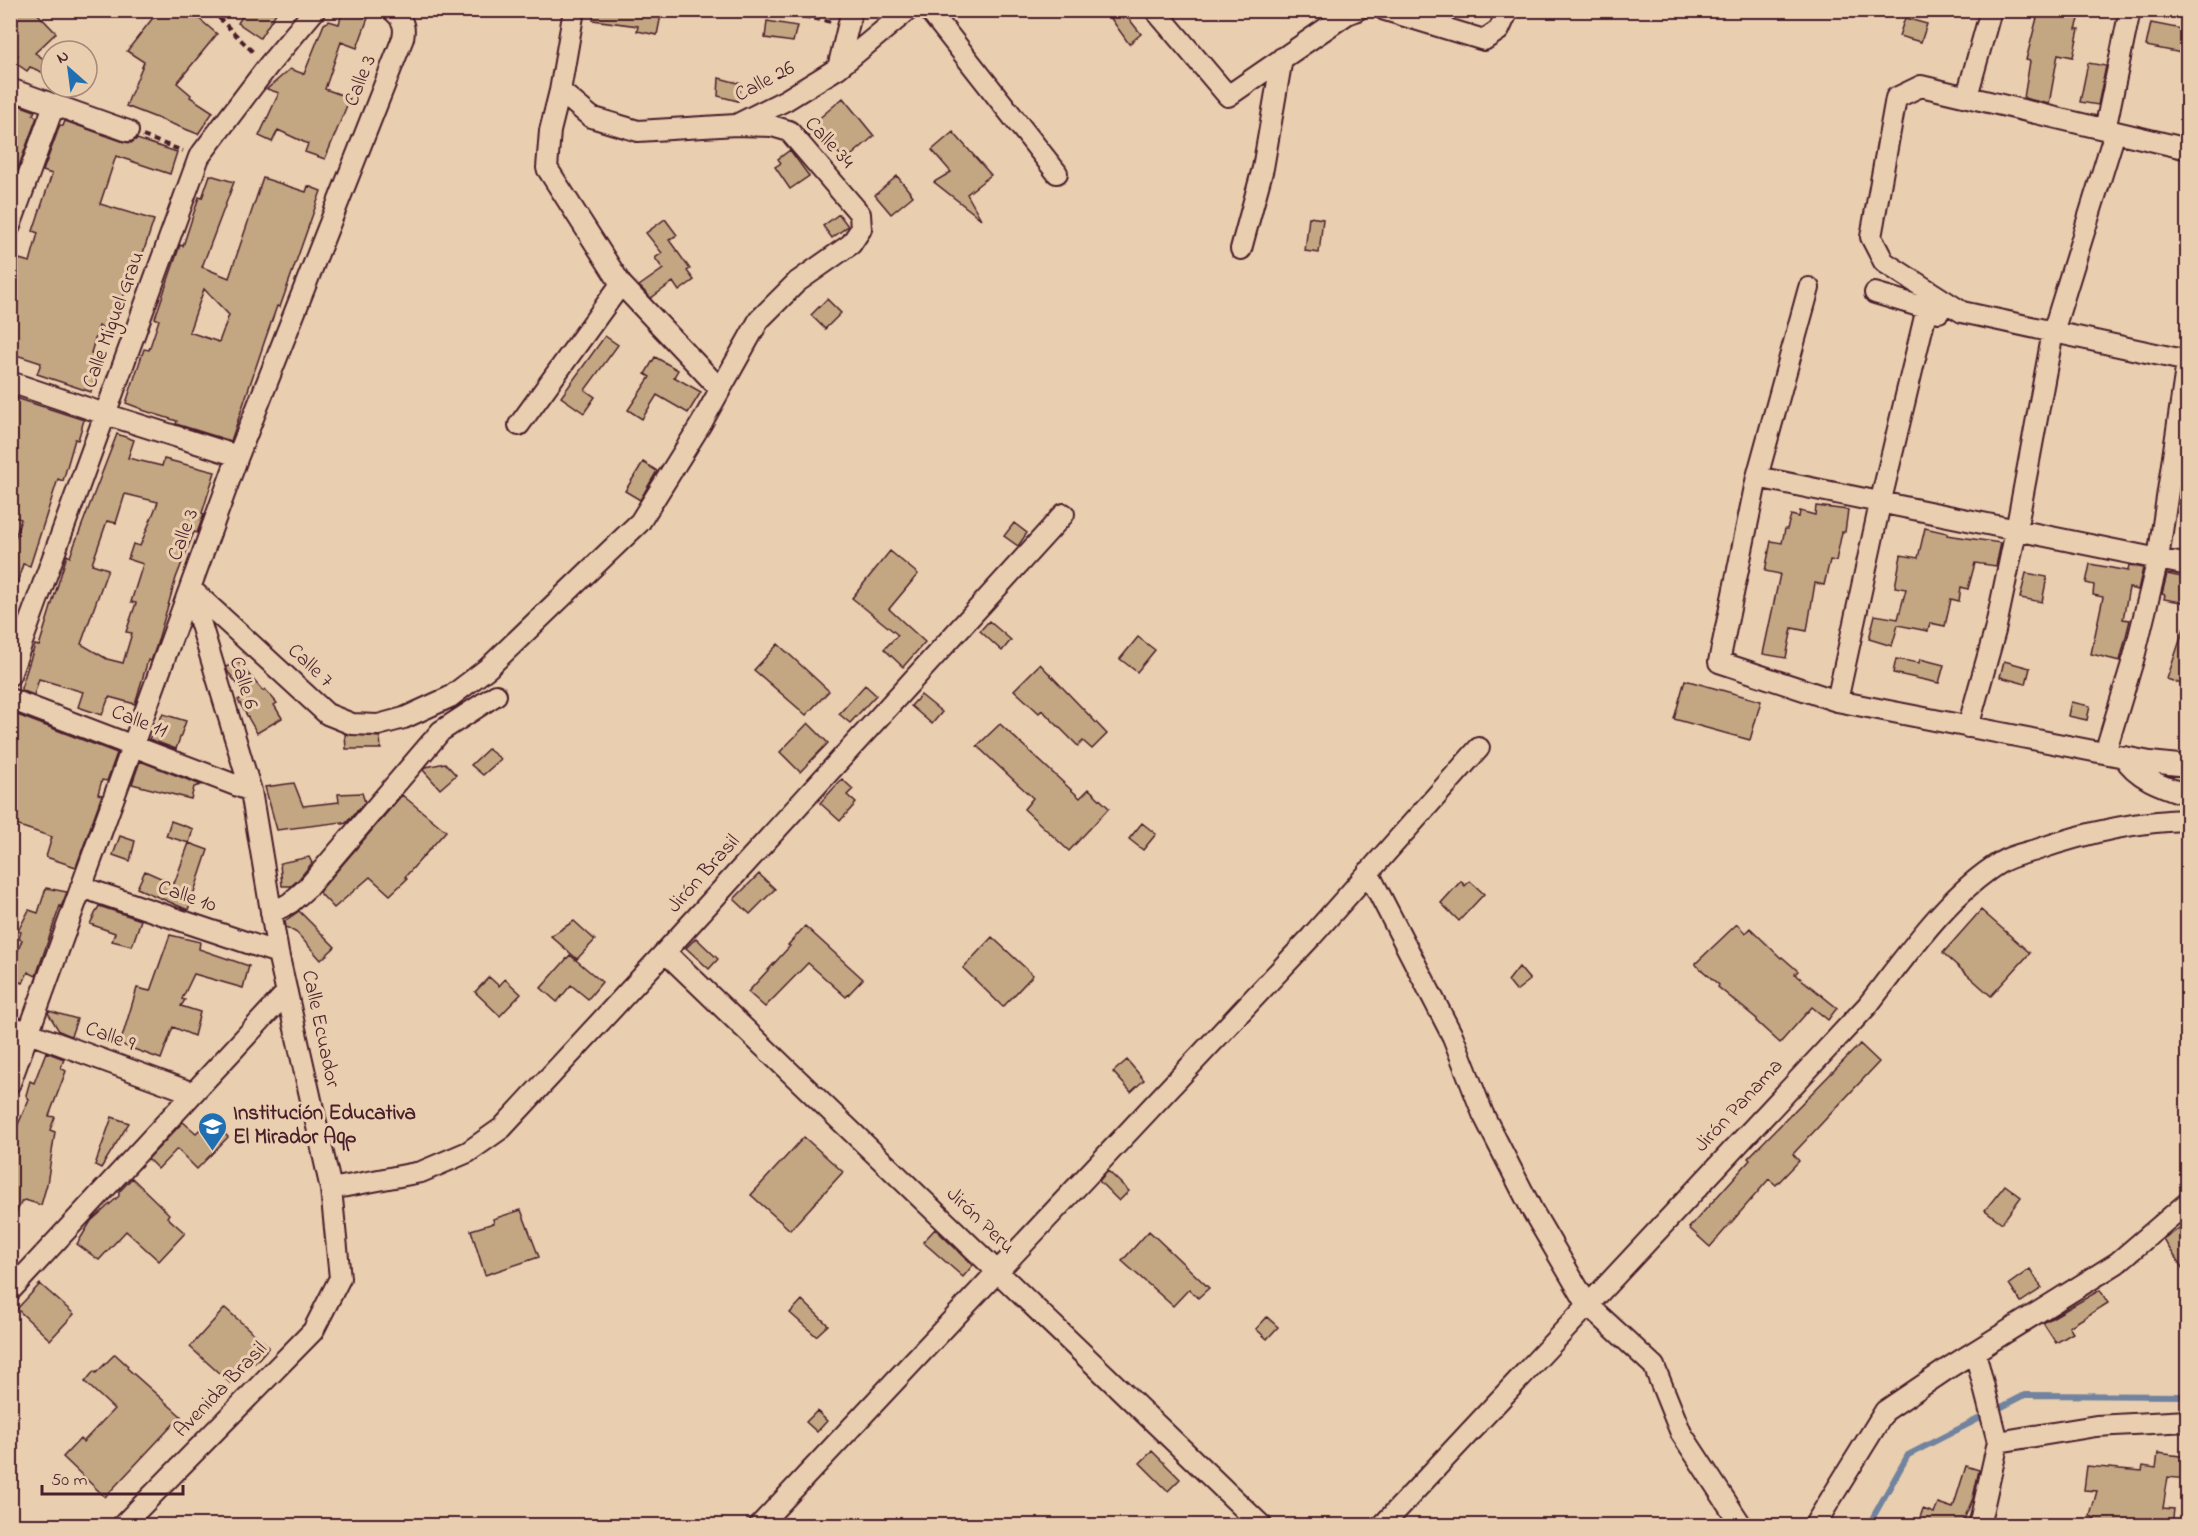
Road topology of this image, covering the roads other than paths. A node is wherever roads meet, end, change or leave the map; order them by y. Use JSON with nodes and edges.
{"nodes":[{"id":1,"x":315,"y":10,"type":"edge"},
{"id":2,"x":392,"y":10,"type":"edge"},
{"id":3,"x":574,"y":10,"type":"edge"},
{"id":4,"x":908,"y":10,"type":"edge"},
{"id":5,"x":929,"y":10,"type":"edge"},
{"id":6,"x":1155,"y":10,"type":"edge"},
{"id":7,"x":1357,"y":10,"type":"edge"},
{"id":8,"x":1385,"y":10,"type":"edge"},
{"id":9,"x":1508,"y":10,"type":"edge"},
{"id":10,"x":1991,"y":10,"type":"edge"},
{"id":11,"x":2130,"y":10,"type":"edge"},
{"id":12,"x":850,"y":18,"type":"edge"},
{"id":13,"x":1282,"y":58,"type":"junction"},
{"id":14,"x":838,"y":68,"type":"junction"},
{"id":15,"x":10,"y":89,"type":"edge"},
{"id":16,"x":560,"y":91,"type":"junction"},
{"id":17,"x":1967,"y":96,"type":"junction"},
{"id":18,"x":54,"y":105,"type":"junction"},
{"id":19,"x":736,"y":125,"type":"junction"},
{"id":20,"x":128,"y":131,"type":"road end"},
{"id":21,"x":2110,"y":131,"type":"junction"},
{"id":22,"x":2187,"y":148,"type":"edge"},
{"id":23,"x":1057,"y":173,"type":"dead end"},
{"id":24,"x":10,"y":226,"type":"edge"},
{"id":25,"x":861,"y":229,"type":"joint"},
{"id":26,"x":1241,"y":249,"type":"dead end"},
{"id":27,"x":621,"y":284,"type":"junction"},
{"id":28,"x":1809,"y":288,"type":"dead end"},
{"id":29,"x":1875,"y":293,"type":"dead end"},
{"id":30,"x":1927,"y":308,"type":"junction"},
{"id":31,"x":1962,"y":312,"type":"junction"},
{"id":32,"x":2053,"y":332,"type":"junction"},
{"id":33,"x":2187,"y":359,"type":"edge"},
{"id":34,"x":10,"y":382,"type":"edge"},
{"id":35,"x":720,"y":389,"type":"junction"},
{"id":36,"x":105,"y":414,"type":"junction"},
{"id":37,"x":519,"y":424,"type":"dead end"},
{"id":38,"x":238,"y":456,"type":"junction"},
{"id":39,"x":1757,"y":477,"type":"junction"},
{"id":40,"x":1880,"y":504,"type":"junction"},
{"id":41,"x":1064,"y":514,"type":"dead end"},
{"id":42,"x":2016,"y":531,"type":"junction"},
{"id":43,"x":2158,"y":559,"type":"junction"},
{"id":44,"x":2187,"y":564,"type":"edge"},
{"id":45,"x":190,"y":588,"type":"junction"},
{"id":46,"x":10,"y":675,"type":"edge"},
{"id":47,"x":496,"y":695,"type":"dead end"},
{"id":48,"x":10,"y":699,"type":"edge"},
{"id":49,"x":1838,"y":701,"type":"junction"},
{"id":50,"x":418,"y":711,"type":"junction"},
{"id":51,"x":1968,"y":727,"type":"junction"},
{"id":52,"x":441,"y":730,"type":"junction"},
{"id":53,"x":132,"y":745,"type":"junction"},
{"id":54,"x":1479,"y":748,"type":"dead end"},
{"id":55,"x":2114,"y":755,"type":"junction"},
{"id":56,"x":2187,"y":766,"type":"edge"},
{"id":57,"x":250,"y":791,"type":"junction"},
{"id":58,"x":2187,"y":795,"type":"edge"},
{"id":59,"x":2187,"y":820,"type":"edge"},
{"id":60,"x":1368,"y":872,"type":"junction"},
{"id":61,"x":81,"y":887,"type":"junction"},
{"id":62,"x":271,"y":913,"type":"junction"},
{"id":63,"x":665,"y":952,"type":"junction"},
{"id":64,"x":278,"y":953,"type":"junction"},
{"id":65,"x":287,"y":992,"type":"junction"},
{"id":66,"x":20,"y":1030,"type":"edge"},
{"id":67,"x":10,"y":1083,"type":"edge"},
{"id":68,"x":193,"y":1093,"type":"junction"},
{"id":69,"x":331,"y":1189,"type":"junction"},
{"id":70,"x":2187,"y":1202,"type":"edge"},
{"id":71,"x":998,"y":1271,"type":"junction"},
{"id":72,"x":340,"y":1278,"type":"joint"},
{"id":73,"x":10,"y":1291,"type":"edge"},
{"id":74,"x":1587,"y":1304,"type":"junction"},
{"id":75,"x":1975,"y":1352,"type":"junction"},
{"id":76,"x":2187,"y":1420,"type":"edge"},
{"id":77,"x":1993,"y":1423,"type":"junction"},
{"id":78,"x":122,"y":1526,"type":"edge"},
{"id":79,"x":759,"y":1526,"type":"edge"},
{"id":80,"x":1262,"y":1526,"type":"edge"},
{"id":81,"x":1382,"y":1526,"type":"edge"},
{"id":82,"x":1742,"y":1526,"type":"edge"},
{"id":83,"x":1815,"y":1526,"type":"edge"},
{"id":84,"x":1979,"y":1526,"type":"edge"}],
"edges":[{"from":1,"to":36,"type":"street","name":"Calle Miguel Grau"},
{"from":2,"to":38,"type":"street","name":"Calle 3"},
{"from":3,"to":16,"type":"street"},
{"from":4,"to":14,"type":"street","name":"Calle 26"},
{"from":5,"to":23,"type":"street"},
{"from":6,"to":13,"type":"street"},
{"from":7,"to":13,"type":"street"},
{"from":8,"to":9,"type":"street"},
{"from":10,"to":17,"type":"street"},
{"from":11,"to":21,"type":"street"},
{"from":12,"to":14,"type":"street"},
{"from":13,"to":26,"type":"street"},
{"from":14,"to":19,"type":"street","name":"Calle 26"},
{"from":15,"to":18,"type":"street"},
{"from":16,"to":19,"type":"street","name":"Calle 26"},
{"from":16,"to":27,"type":"street"},
{"from":17,"to":21,"type":"street"},
{"from":17,"to":31,"type":"street"},
{"from":18,"to":20,"type":"street"},
{"from":18,"to":24,"type":"street"},
{"from":19,"to":25,"type":"street","name":"Calle 34"},
{"from":21,"to":22,"type":"street"},
{"from":21,"to":32,"type":"street"},
{"from":25,"to":35,"type":"street","name":"Calle 7"},
{"from":27,"to":35,"type":"street"},
{"from":27,"to":37,"type":"street"},
{"from":28,"to":39,"type":"street"},
{"from":29,"to":30,"type":"street"},
{"from":30,"to":31,"type":"street"},
{"from":30,"to":40,"type":"street"},
{"from":31,"to":32,"type":"street"},
{"from":32,"to":33,"type":"street"},
{"from":32,"to":42,"type":"street"},
{"from":33,"to":43,"type":"street"},
{"from":34,"to":36,"type":"street"},
{"from":35,"to":50,"type":"street","name":"Calle 7"},
{"from":36,"to":38,"type":"street"},
{"from":36,"to":46,"type":"street","name":"Calle Miguel Grau"},
{"from":38,"to":45,"type":"street","name":"Calle 3"},
{"from":39,"to":40,"type":"street"},
{"from":39,"to":49,"type":"street"},
{"from":40,"to":42,"type":"street"},
{"from":40,"to":49,"type":"street"},
{"from":41,"to":63,"type":"street","name":"Jirón Brasil"},
{"from":42,"to":43,"type":"street"},
{"from":42,"to":51,"type":"street"},
{"from":43,"to":44,"type":"street"},
{"from":43,"to":55,"type":"street"},
{"from":45,"to":50,"type":"street","name":"Calle 7"},
{"from":45,"to":53,"type":"street","name":"Calle 3"},
{"from":45,"to":57,"type":"street","name":"Calle 6"},
{"from":47,"to":52,"type":"street"},
{"from":48,"to":53,"type":"street","name":"Calle 11"},
{"from":49,"to":51,"type":"street"},
{"from":50,"to":52,"type":"street"},
{"from":51,"to":55,"type":"street"},
{"from":52,"to":62,"type":"street"},
{"from":53,"to":57,"type":"street","name":"Calle 11"},
{"from":53,"to":61,"type":"street","name":"Calle 3"},
{"from":54,"to":60,"type":"street"},
{"from":55,"to":56,"type":"street"},
{"from":55,"to":58,"type":"street"},
{"from":57,"to":62,"type":"street","name":"Calle Ecuador"},
{"from":59,"to":74,"type":"street","name":"Jirón Panama"},
{"from":60,"to":71,"type":"street"},
{"from":60,"to":74,"type":"street"},
{"from":61,"to":64,"type":"street","name":"Calle 10"},
{"from":61,"to":66,"type":"street","name":"Calle 3"},
{"from":62,"to":64,"type":"street","name":"Calle Ecuador"},
{"from":63,"to":69,"type":"street","name":"Jirón Brasil"},
{"from":63,"to":71,"type":"street","name":"Jirón Peru"},
{"from":64,"to":65,"type":"street","name":"Calle Ecuador"},
{"from":65,"to":68,"type":"street"},
{"from":65,"to":69,"type":"street","name":"Calle Ecuador"},
{"from":66,"to":67,"type":"street","name":"Calle 3"},
{"from":66,"to":68,"type":"street","name":"Calle 9"},
{"from":68,"to":73,"type":"street"},
{"from":69,"to":72,"type":"street","name":"Calle Ecuador"},
{"from":70,"to":75,"type":"street"},
{"from":71,"to":79,"type":"street"},
{"from":71,"to":80,"type":"street","name":"Jirón Peru"},
{"from":72,"to":78,"type":"street","name":"Avenida Brasil"},
{"from":74,"to":81,"type":"street","name":"Jirón Panama"},
{"from":74,"to":82,"type":"street"},
{"from":75,"to":77,"type":"street"},
{"from":75,"to":83,"type":"street"},
{"from":76,"to":77,"type":"street"},
{"from":77,"to":84,"type":"street"}]}
